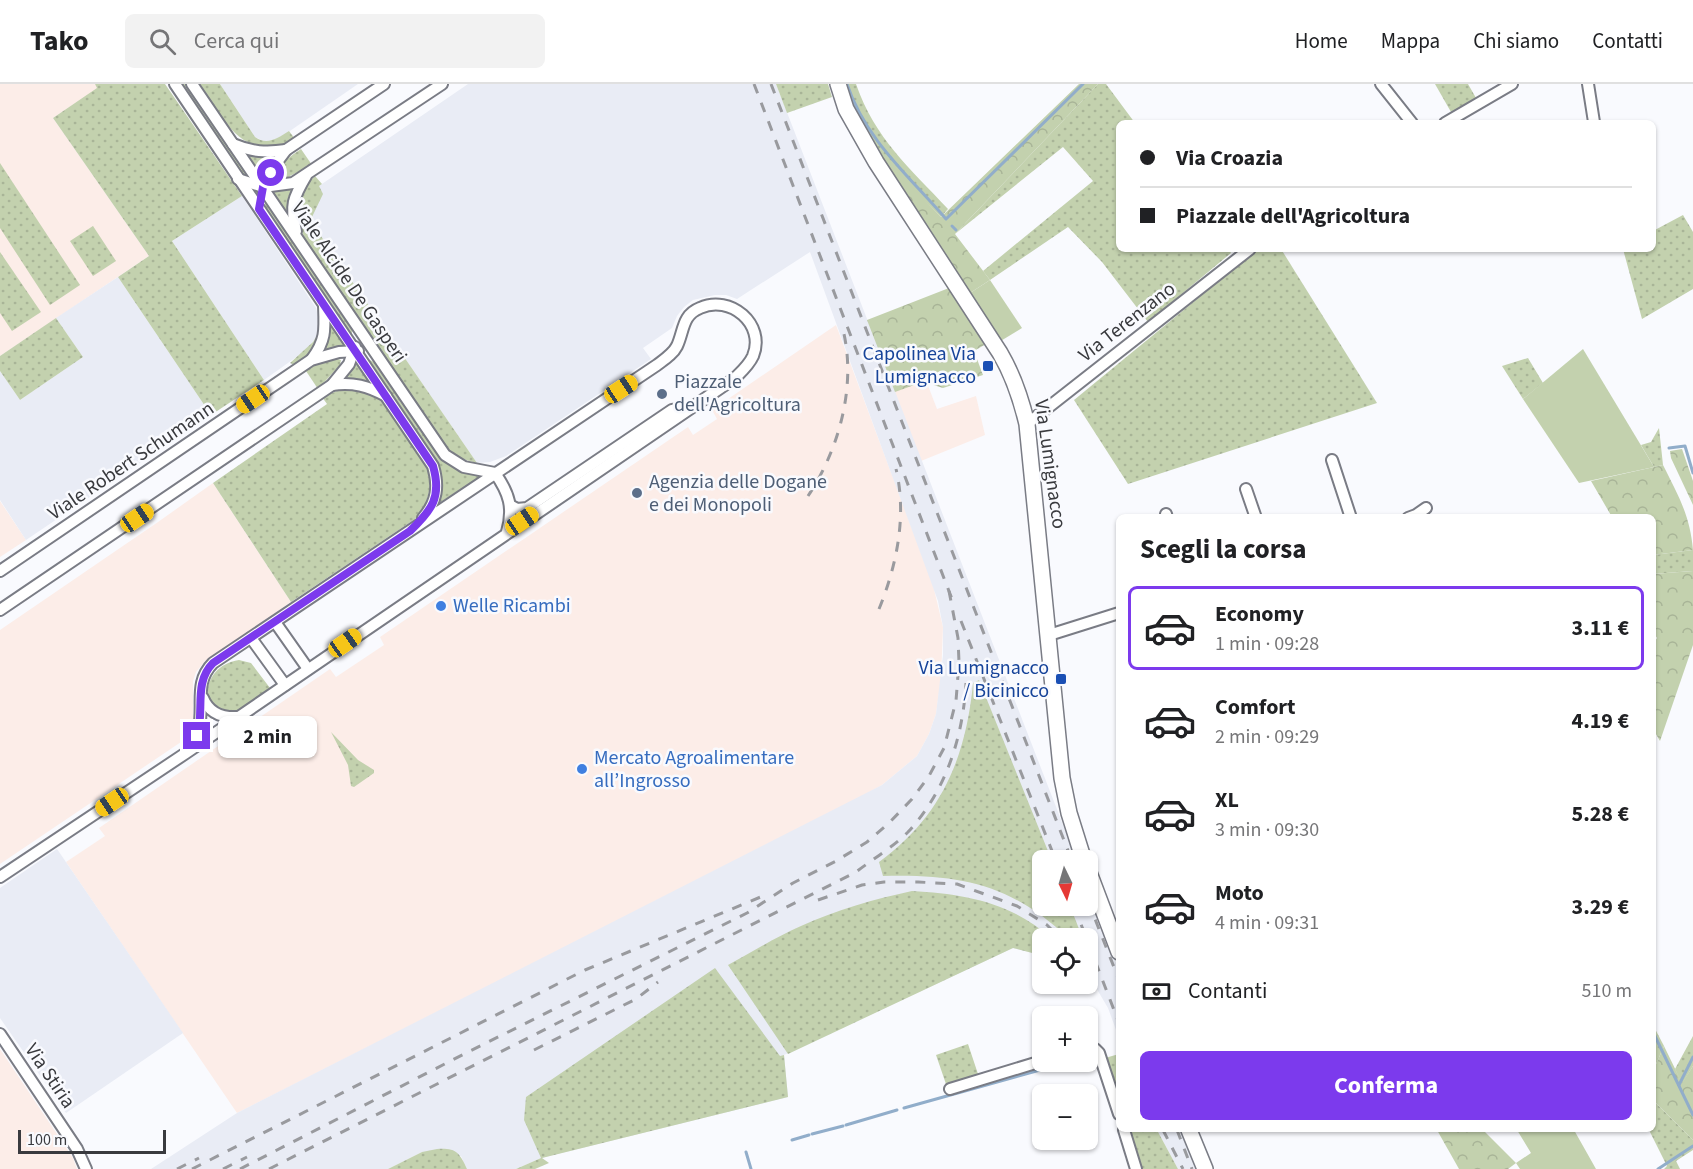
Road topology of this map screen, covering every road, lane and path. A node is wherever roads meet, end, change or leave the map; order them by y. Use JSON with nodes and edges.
{"nodes":[{"id":1,"x":175,"y":84,"type":"edge"},
{"id":2,"x":192,"y":84,"type":"edge"},
{"id":3,"x":384,"y":84,"type":"edge"},
{"id":4,"x":837,"y":84,"type":"edge"},
{"id":5,"x":1381,"y":84,"type":"edge"},
{"id":6,"x":1512,"y":84,"type":"edge"},
{"id":7,"x":1588,"y":84,"type":"edge"},
{"id":8,"x":439,"y":85,"type":"edge"},
{"id":9,"x":1410,"y":120,"type":"edge"},
{"id":10,"x":1450,"y":120,"type":"edge"},
{"id":11,"x":1594,"y":120,"type":"edge"},
{"id":12,"x":233,"y":144,"type":"junction"},
{"id":13,"x":286,"y":150,"type":"junction"},
{"id":14,"x":307,"y":175,"type":"junction"},
{"id":15,"x":238,"y":178,"type":"junction"},
{"id":16,"x":263,"y":187,"type":"junction"},
{"id":17,"x":259,"y":209,"type":"junction"},
{"id":18,"x":297,"y":238,"type":"junction"},
{"id":19,"x":1246,"y":252,"type":"edge"},
{"id":20,"x":323,"y":303,"type":"junction"},
{"id":21,"x":357,"y":326,"type":"junction"},
{"id":22,"x":355,"y":351,"type":"junction"},
{"id":23,"x":378,"y":358,"type":"junction"},
{"id":24,"x":311,"y":360,"type":"junction"},
{"id":25,"x":332,"y":385,"type":"junction"},
{"id":26,"x":388,"y":398,"type":"junction"},
{"id":27,"x":691,"y":407,"type":"junction"},
{"id":28,"x":1027,"y":424,"type":"junction"},
{"id":29,"x":1332,"y":460,"type":"dead end"},
{"id":30,"x":495,"y":473,"type":"junction"},
{"id":31,"x":1246,"y":489,"type":"dead end"},
{"id":32,"x":510,"y":505,"type":"junction"},
{"id":33,"x":1426,"y":508,"type":"dead end"},
{"id":34,"x":1255,"y":514,"type":"edge"},
{"id":35,"x":1350,"y":514,"type":"edge"},
{"id":36,"x":1417,"y":514,"type":"edge"},
{"id":37,"x":410,"y":531,"type":"junction"},
{"id":38,"x":507,"y":532,"type":"junction"},
{"id":39,"x":0,"y":571,"type":"edge"},
{"id":40,"x":0,"y":610,"type":"edge"},
{"id":41,"x":1116,"y":614,"type":"edge"},
{"id":42,"x":275,"y":622,"type":"junction"},
{"id":43,"x":1048,"y":635,"type":"junction"},
{"id":44,"x":251,"y":638,"type":"junction"},
{"id":45,"x":308,"y":669,"type":"junction"},
{"id":46,"x":285,"y":685,"type":"junction"},
{"id":47,"x":200,"y":689,"type":"junction"},
{"id":48,"x":238,"y":717,"type":"junction"},
{"id":49,"x":186,"y":753,"type":"junction"},
{"id":50,"x":1080,"y":850,"type":"edge"},
{"id":51,"x":0,"y":877,"type":"edge"},
{"id":52,"x":1098,"y":896,"type":"edge"},
{"id":53,"x":1116,"y":944,"type":"edge"},
{"id":54,"x":0,"y":1034,"type":"edge"},
{"id":55,"x":1098,"y":1052,"type":"edge"},
{"id":56,"x":1032,"y":1063,"type":"edge"},
{"id":57,"x":950,"y":1089,"type":"dead end"},
{"id":58,"x":1116,"y":1105,"type":"edge"},
{"id":59,"x":1125,"y":1132,"type":"edge"},
{"id":60,"x":1191,"y":1132,"type":"edge"},
{"id":61,"x":86,"y":1169,"type":"edge"},
{"id":62,"x":1136,"y":1169,"type":"edge"},
{"id":63,"x":1205,"y":1169,"type":"edge"}],
"edges":[{"from":1,"to":15,"type":"street","name":"Viale Alcide De Gasperi"},
{"from":2,"to":12,"type":"street","name":"Viale Alcide De Gasperi"},
{"from":3,"to":13,"type":"street"},
{"from":4,"to":28,"type":"main road","name":"Via Lumignacco"},
{"from":5,"to":9,"type":"street"},
{"from":6,"to":10,"type":"street"},
{"from":7,"to":11,"type":"street"},
{"from":8,"to":14,"type":"street"},
{"from":12,"to":13,"type":"street"},
{"from":12,"to":16,"type":"street","name":"Viale Alcide De Gasperi"},
{"from":13,"to":16,"type":"street"},
{"from":14,"to":16,"type":"street"},
{"from":14,"to":18,"type":"street"},
{"from":15,"to":16,"type":"street"},
{"from":15,"to":17,"type":"street","name":"Viale Alcide De Gasperi"},
{"from":16,"to":17,"type":"street"},
{"from":16,"to":18,"type":"street","name":"Viale Alcide De Gasperi"},
{"from":17,"to":20,"type":"street","name":"Viale Alcide De Gasperi"},
{"from":18,"to":21,"type":"street","name":"Viale Alcide De Gasperi"},
{"from":19,"to":28,"type":"street","name":"Via Terenzano"},
{"from":20,"to":22,"type":"street","name":"Viale Alcide De Gasperi"},
{"from":20,"to":24,"type":"street","name":"Viale Robert Schumann"},
{"from":21,"to":22,"type":"street"},
{"from":21,"to":23,"type":"street","name":"Viale Alcide De Gasperi"},
{"from":22,"to":23,"type":"street","name":"Viale Robert Schumann"},
{"from":22,"to":24,"type":"street","name":"Viale Robert Schumann"},
{"from":22,"to":25,"type":"street"},
{"from":22,"to":26,"type":"street","name":"Viale Alcide De Gasperi"},
{"from":23,"to":30,"type":"street","name":"Viale Alcide De Gasperi"},
{"from":24,"to":39,"type":"street","name":"Viale Robert Schumann"},
{"from":25,"to":26,"type":"street"},
{"from":25,"to":40,"type":"street"},
{"from":26,"to":37,"type":"street","name":"Viale Alcide De Gasperi"},
{"from":27,"to":30,"type":"street"},
{"from":27,"to":32,"type":"street"},
{"from":27,"to":38,"type":"street"},
{"from":28,"to":43,"type":"main road","name":"Via Lumignacco"},
{"from":29,"to":35,"type":"street"},
{"from":30,"to":32,"type":"street"},
{"from":30,"to":37,"type":"street"},
{"from":31,"to":34,"type":"street"},
{"from":32,"to":38,"type":"street"},
{"from":33,"to":36,"type":"street"},
{"from":37,"to":42,"type":"street"},
{"from":38,"to":45,"type":"street"},
{"from":41,"to":43,"type":"street"},
{"from":42,"to":44,"type":"street"},
{"from":42,"to":45,"type":"street"},
{"from":43,"to":50,"type":"main road","name":"Via Lumignacco"},
{"from":44,"to":46,"type":"street"},
{"from":44,"to":47,"type":"street"},
{"from":45,"to":46,"type":"street"},
{"from":46,"to":48,"type":"street"},
{"from":47,"to":48,"type":"street"},
{"from":47,"to":49,"type":"street"},
{"from":48,"to":49,"type":"street"},
{"from":49,"to":51,"type":"street"},
{"from":52,"to":53,"type":"main road"},
{"from":54,"to":61,"type":"street","name":"Via Stiria"},
{"from":55,"to":58,"type":"street"},
{"from":56,"to":57,"type":"street"},
{"from":59,"to":62,"type":"street"},
{"from":60,"to":63,"type":"main road"}]}
